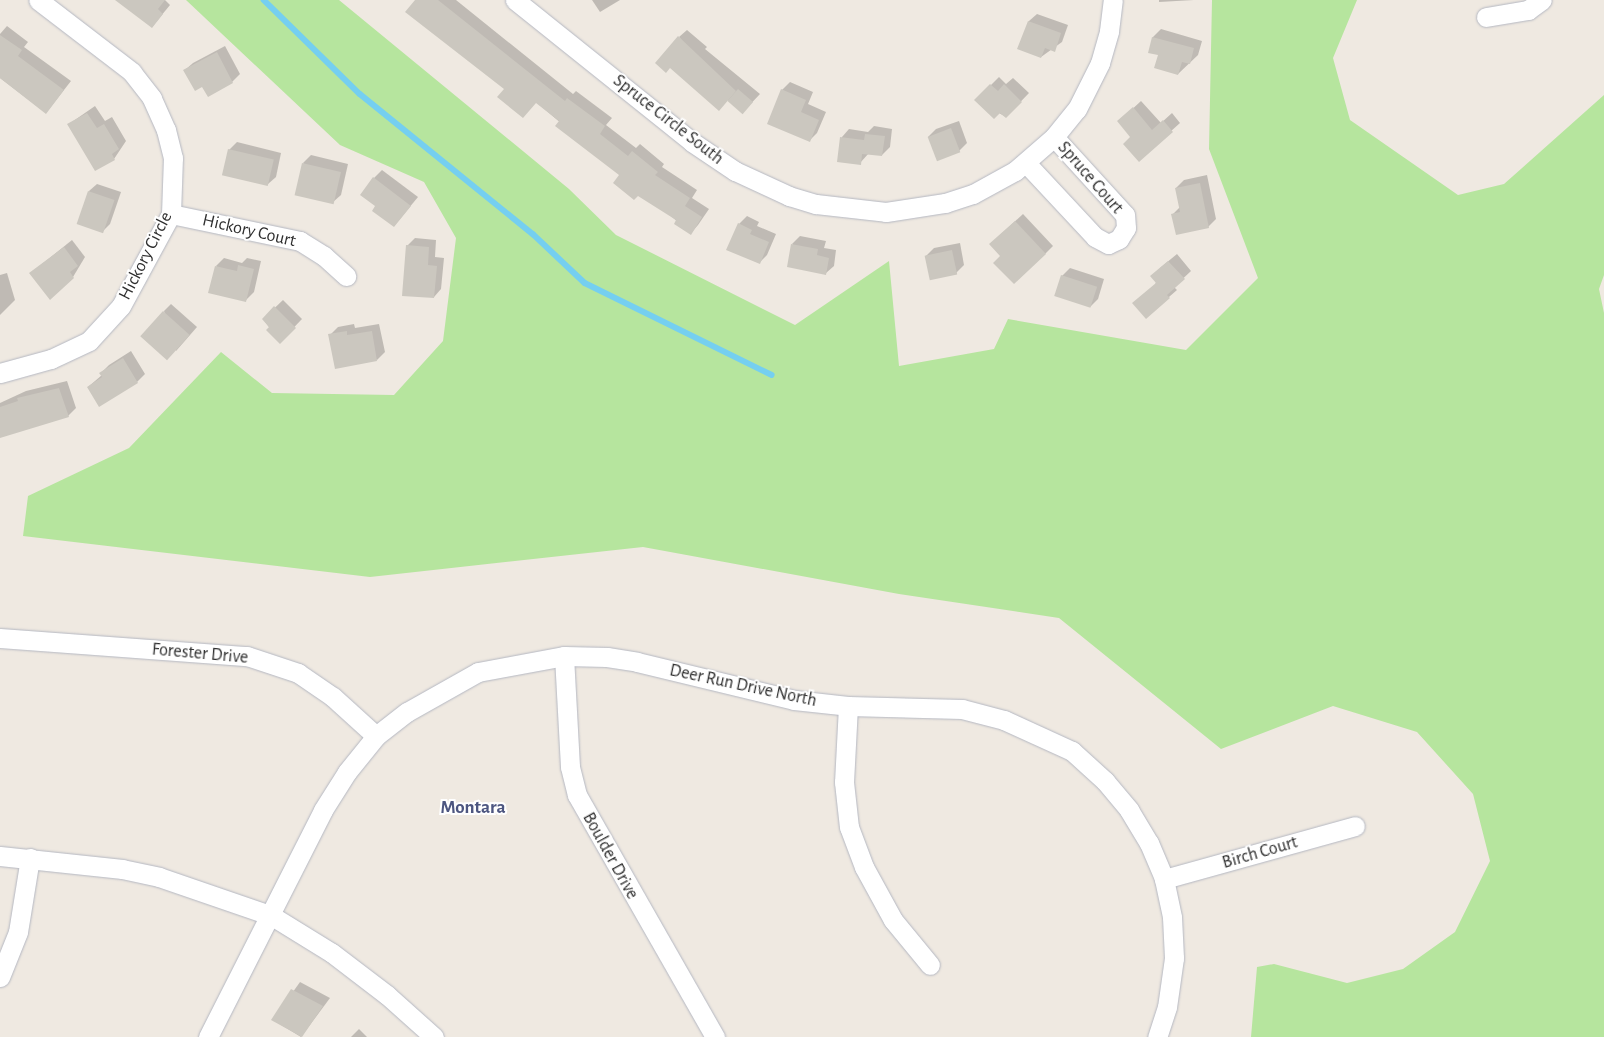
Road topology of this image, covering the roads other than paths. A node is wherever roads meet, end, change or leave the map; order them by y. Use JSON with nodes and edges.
{"nodes":[{"id":1,"x":38,"y":0,"type":"edge"},
{"id":2,"x":515,"y":0,"type":"edge"},
{"id":3,"x":1113,"y":0,"type":"edge"},
{"id":4,"x":1542,"y":0,"type":"edge"},
{"id":5,"x":1486,"y":17,"type":"dead end"},
{"id":6,"x":1054,"y":137,"type":"junction"},
{"id":7,"x":1026,"y":163,"type":"junction"},
{"id":8,"x":171,"y":214,"type":"junction"},
{"id":9,"x":346,"y":276,"type":"dead end"},
{"id":10,"x":0,"y":373,"type":"edge"},
{"id":11,"x":0,"y":638,"type":"edge"},
{"id":12,"x":564,"y":656,"type":"junction"},
{"id":13,"x":848,"y":706,"type":"junction"},
{"id":14,"x":376,"y":736,"type":"junction"},
{"id":15,"x":1355,"y":826,"type":"dead end"},
{"id":16,"x":0,"y":856,"type":"edge"},
{"id":17,"x":30,"y":858,"type":"junction"},
{"id":18,"x":1164,"y":880,"type":"junction"},
{"id":19,"x":272,"y":916,"type":"junction"},
{"id":20,"x":930,"y":965,"type":"dead end"},
{"id":21,"x":0,"y":978,"type":"edge"},
{"id":22,"x":208,"y":1037,"type":"edge"},
{"id":23,"x":434,"y":1037,"type":"edge"},
{"id":24,"x":715,"y":1037,"type":"edge"},
{"id":25,"x":1157,"y":1037,"type":"edge"}],
"edges":[{"from":1,"to":8,"type":"street","name":"Hickory Circle"},
{"from":2,"to":7,"type":"street","name":"Spruce Circle South"},
{"from":3,"to":6,"type":"street","name":"Spruce Circle South"},
{"from":4,"to":5,"type":"street"},
{"from":6,"to":7,"type":"street","name":"Spruce Circle South"},
{"from":6,"to":7,"type":"street","name":"Spruce Court"},
{"from":8,"to":9,"type":"street","name":"Hickory Court"},
{"from":8,"to":10,"type":"street","name":"Hickory Circle"},
{"from":11,"to":14,"type":"street","name":"Forester Drive"},
{"from":12,"to":13,"type":"street","name":"Deer Run Drive North"},
{"from":12,"to":14,"type":"street","name":"Deer Run Drive North"},
{"from":12,"to":24,"type":"street","name":"Boulder Drive"},
{"from":13,"to":18,"type":"street","name":"Deer Run Drive North"},
{"from":13,"to":20,"type":"street"},
{"from":14,"to":19,"type":"street","name":"Deer Run Drive North"},
{"from":15,"to":18,"type":"street","name":"Birch Court"},
{"from":16,"to":17,"type":"street"},
{"from":17,"to":19,"type":"street"},
{"from":17,"to":21,"type":"street"},
{"from":18,"to":25,"type":"street","name":"Deer Run Drive North"},
{"from":19,"to":22,"type":"street","name":"Deer Run Drive North"},
{"from":19,"to":23,"type":"street"}]}
